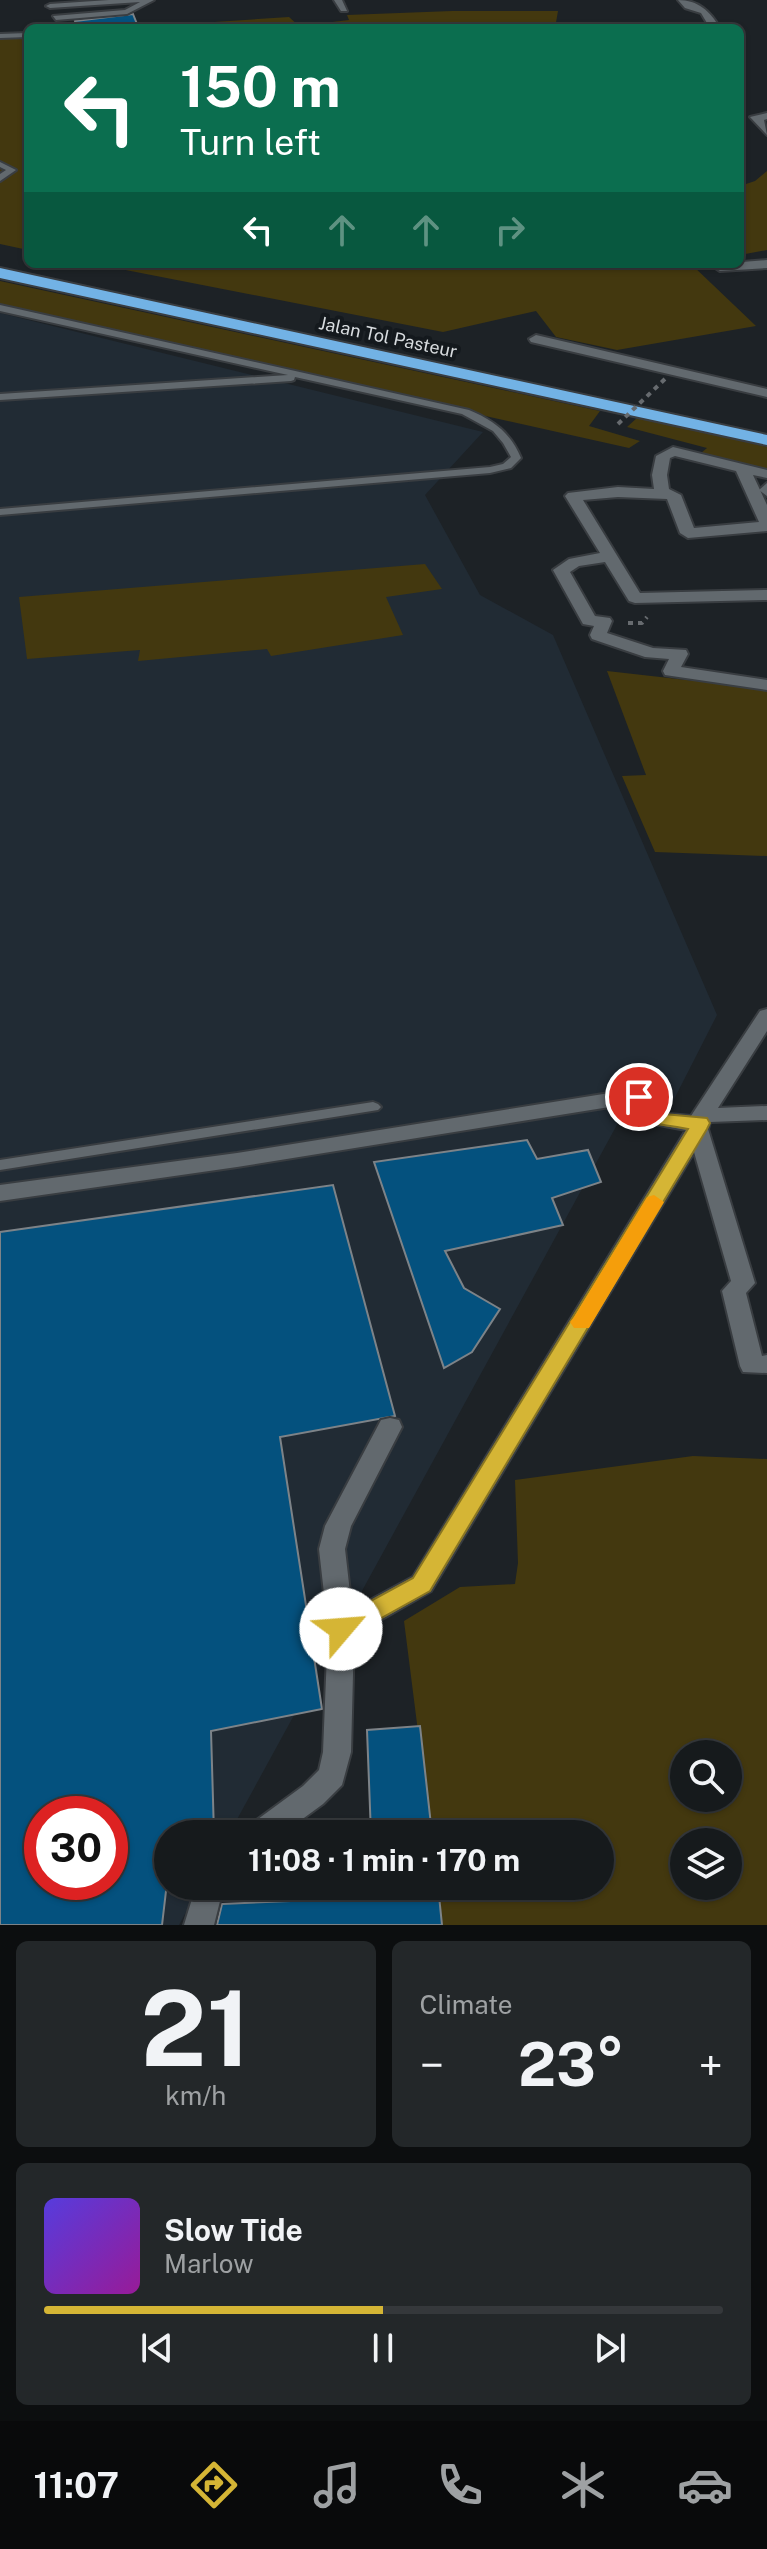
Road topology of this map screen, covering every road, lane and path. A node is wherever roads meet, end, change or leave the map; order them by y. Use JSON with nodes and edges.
{"nodes":[{"id":1,"x":142,"y":0,"type":"edge"},
{"id":2,"x":150,"y":0,"type":"edge"},
{"id":3,"x":338,"y":0,"type":"edge"},
{"id":4,"x":683,"y":0,"type":"edge"},
{"id":5,"x":49,"y":3,"type":"edge"},
{"id":6,"x":344,"y":9,"type":"dead end"},
{"id":7,"x":56,"y":18,"type":"junction"},
{"id":8,"x":54,"y":24,"type":"edge"},
{"id":9,"x":713,"y":24,"type":"edge"},
{"id":10,"x":24,"y":35,"type":"edge"},
{"id":11,"x":0,"y":36,"type":"edge"},
{"id":12,"x":767,"y":116,"type":"edge"},
{"id":13,"x":767,"y":132,"type":"edge"},
{"id":14,"x":0,"y":164,"type":"edge"},
{"id":15,"x":0,"y":178,"type":"edge"},
{"id":16,"x":0,"y":259,"type":"edge"},
{"id":17,"x":24,"y":264,"type":"edge"},
{"id":18,"x":767,"y":264,"type":"edge"},
{"id":19,"x":744,"y":265,"type":"edge"},
{"id":20,"x":42,"y":268,"type":"edge"},
{"id":21,"x":0,"y":273,"type":"edge"},
{"id":22,"x":0,"y":308,"type":"edge"},
{"id":23,"x":536,"y":339,"type":"dead end"},
{"id":24,"x":309,"y":377,"type":"junction"},
{"id":25,"x":666,"y":378,"type":"dead end"},
{"id":26,"x":767,"y":393,"type":"edge"},
{"id":27,"x":0,"y":397,"type":"edge"},
{"id":28,"x":618,"y":424,"type":"dead end"},
{"id":29,"x":767,"y":424,"type":"edge"},
{"id":30,"x":767,"y":440,"type":"edge"},
{"id":31,"x":742,"y":467,"type":"junction"},
{"id":32,"x":767,"y":474,"type":"edge"},
{"id":33,"x":767,"y":486,"type":"edge"},
{"id":34,"x":767,"y":493,"type":"edge"},
{"id":35,"x":663,"y":494,"type":"junction"},
{"id":36,"x":0,"y":512,"type":"edge"},
{"id":37,"x":767,"y":524,"type":"edge"},
{"id":38,"x":612,"y":556,"type":"junction"},
{"id":39,"x":767,"y":595,"type":"edge"},
{"id":40,"x":767,"y":685,"type":"edge"},
{"id":41,"x":767,"y":1015,"type":"edge"},
{"id":42,"x":373,"y":1107,"type":"dead end"},
{"id":43,"x":767,"y":1113,"type":"edge"},
{"id":44,"x":700,"y":1122,"type":"junction"},
{"id":45,"x":0,"y":1165,"type":"edge"},
{"id":46,"x":0,"y":1193,"type":"edge"},
{"id":47,"x":767,"y":1364,"type":"edge"},
{"id":48,"x":390,"y":1427,"type":"dead end"},
{"id":49,"x":341,"y":1629,"type":"junction"},
{"id":50,"x":279,"y":1820,"type":"edge"},
{"id":51,"x":205,"y":1900,"type":"edge"},
{"id":52,"x":199,"y":1925,"type":"edge"}],
"edges":[{"from":1,"to":5,"type":"lane"},
{"from":2,"to":7,"type":"lane"},
{"from":3,"to":6,"type":"lane"},
{"from":4,"to":9,"type":"street"},
{"from":5,"to":7,"type":"lane"},
{"from":7,"to":8,"type":"lane"},
{"from":10,"to":11,"type":"lane"},
{"from":12,"to":13,"type":"street"},
{"from":14,"to":15,"type":"lane"},
{"from":16,"to":17,"type":"highway","name":"Jalan Tol Pasteur"},
{"from":18,"to":19,"type":"street"},
{"from":20,"to":29,"type":"highway","name":"Jalan Tol Pasteur"},
{"from":21,"to":30,"type":"highway","name":"Jalan Tol Pasteur"},
{"from":22,"to":24,"type":"lane"},
{"from":23,"to":26,"type":"street"},
{"from":24,"to":27,"type":"lane"},
{"from":24,"to":36,"type":"lane"},
{"from":25,"to":28,"type":"path","bridge":true},
{"from":31,"to":32,"type":"street"},
{"from":31,"to":35,"type":"street"},
{"from":31,"to":37,"type":"street"},
{"from":33,"to":34,"type":"lane"},
{"from":35,"to":37,"type":"street"},
{"from":35,"to":38,"type":"street"},
{"from":38,"to":39,"type":"street"},
{"from":38,"to":40,"type":"street"},
{"from":41,"to":44,"type":"street"},
{"from":42,"to":45,"type":"lane"},
{"from":43,"to":44,"type":"street"},
{"from":44,"to":46,"type":"street"},
{"from":44,"to":47,"type":"street"},
{"from":44,"to":49,"type":"street"},
{"from":48,"to":49,"type":"street"},
{"from":49,"to":50,"type":"street"},
{"from":51,"to":52,"type":"street"}]}
